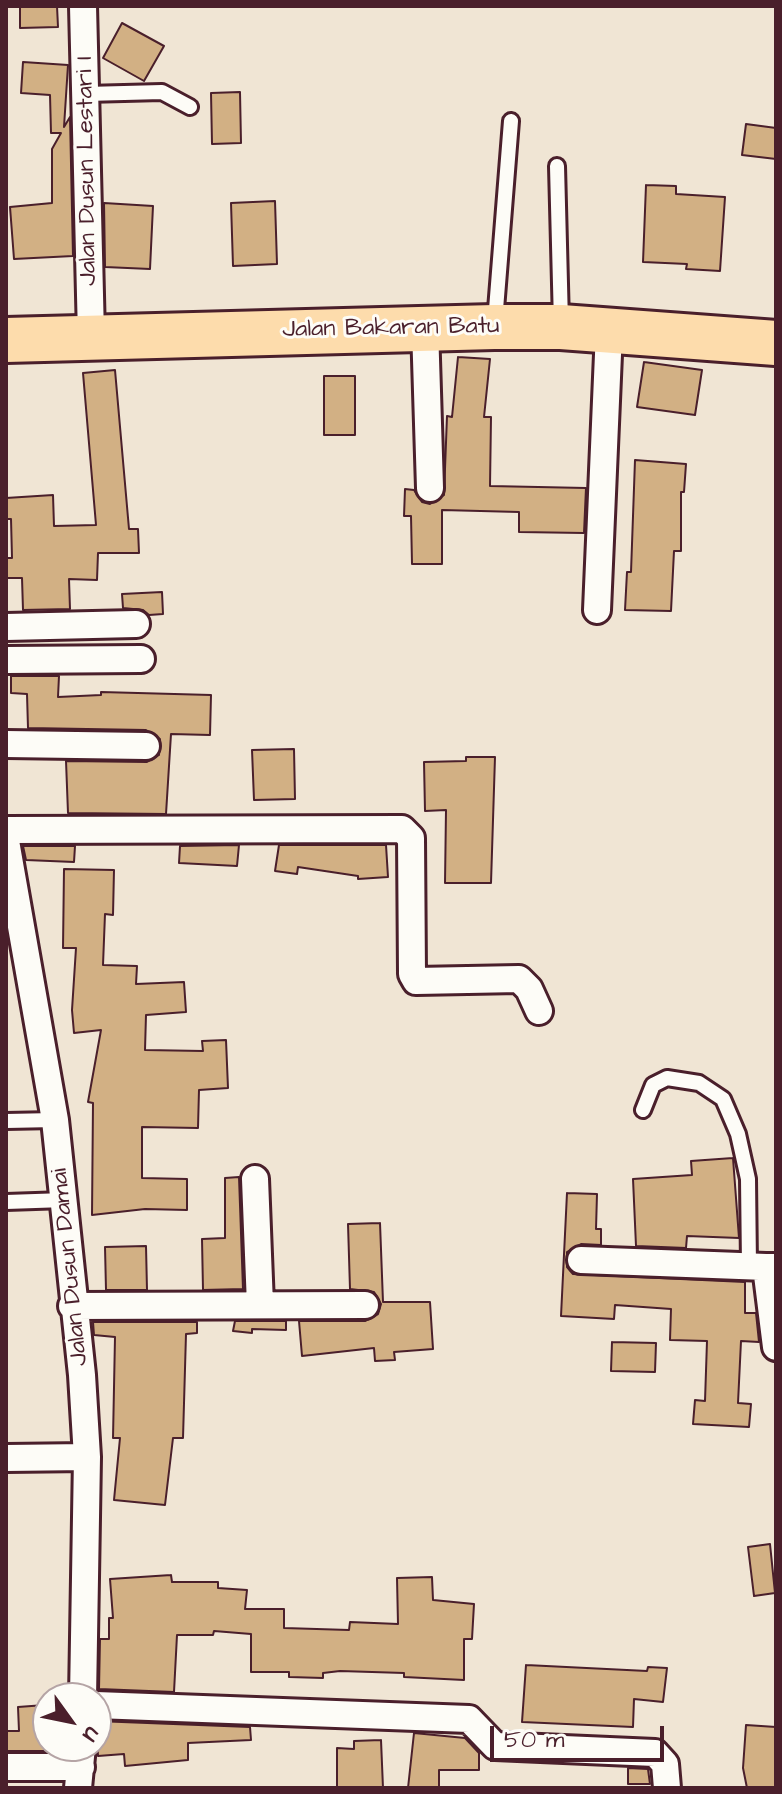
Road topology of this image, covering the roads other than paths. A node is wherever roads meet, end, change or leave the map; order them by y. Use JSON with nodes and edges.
{"nodes":[{"id":1,"x":83,"y":6,"type":"edge"},
{"id":2,"x":86,"y":94,"type":"junction"},
{"id":3,"x":190,"y":107,"type":"dead end"},
{"id":4,"x":511,"y":121,"type":"dead end"},
{"id":5,"x":557,"y":166,"type":"dead end"},
{"id":6,"x":425,"y":327,"type":"junction"},
{"id":7,"x":494,"y":327,"type":"junction"},
{"id":8,"x":561,"y":327,"type":"junction"},
{"id":9,"x":609,"y":331,"type":"junction"},
{"id":10,"x":91,"y":336,"type":"junction"},
{"id":11,"x":6,"y":340,"type":"edge"},
{"id":12,"x":776,"y":343,"type":"edge"},
{"id":13,"x":430,"y":488,"type":"dead end"},
{"id":14,"x":597,"y":610,"type":"dead end"},
{"id":15,"x":136,"y":624,"type":"dead end"},
{"id":16,"x":6,"y":627,"type":"edge"},
{"id":17,"x":141,"y":659,"type":"dead end"},
{"id":18,"x":6,"y":660,"type":"edge"},
{"id":19,"x":6,"y":744,"type":"edge"},
{"id":20,"x":146,"y":746,"type":"dead end"},
{"id":21,"x":6,"y":830,"type":"edge"},
{"id":22,"x":7,"y":858,"type":"edge"},
{"id":23,"x":18,"y":962,"type":"edge"},
{"id":24,"x":539,"y":1011,"type":"dead end"},
{"id":25,"x":643,"y":1110,"type":"dead end"},
{"id":26,"x":55,"y":1120,"type":"junction"},
{"id":27,"x":6,"y":1121,"type":"edge"},
{"id":28,"x":255,"y":1179,"type":"dead end"},
{"id":29,"x":65,"y":1200,"type":"junction"},
{"id":30,"x":6,"y":1202,"type":"edge"},
{"id":31,"x":581,"y":1260,"type":"dead end"},
{"id":32,"x":764,"y":1267,"type":"edge"},
{"id":33,"x":260,"y":1305,"type":"junction"},
{"id":34,"x":365,"y":1305,"type":"dead end"},
{"id":35,"x":72,"y":1306,"type":"junction"},
{"id":36,"x":776,"y":1347,"type":"edge"},
{"id":37,"x":87,"y":1457,"type":"junction"},
{"id":38,"x":6,"y":1458,"type":"edge"},
{"id":39,"x":83,"y":1682,"type":"edge"},
{"id":40,"x":112,"y":1706,"type":"edge"},
{"id":41,"x":6,"y":1767,"type":"edge"},
{"id":42,"x":80,"y":1767,"type":"edge"},
{"id":43,"x":667,"y":1788,"type":"edge"}],
"edges":[{"from":1,"to":2,"type":"street","name":"Jalan Dusun Lestari I"},
{"from":2,"to":3,"type":"lane"},
{"from":2,"to":10,"type":"street","name":"Jalan Dusun Lestari I"},
{"from":4,"to":7,"type":"lane"},
{"from":5,"to":8,"type":"lane"},
{"from":6,"to":7,"type":"highway","name":"Jalan Bakaran Batu"},
{"from":6,"to":10,"type":"highway","name":"Jalan Bakaran Batu"},
{"from":6,"to":13,"type":"street"},
{"from":7,"to":8,"type":"highway","name":"Jalan Bakaran Batu"},
{"from":8,"to":9,"type":"highway","name":"Jalan Bakaran Batu"},
{"from":9,"to":12,"type":"highway","name":"Jalan Bakaran Batu"},
{"from":9,"to":14,"type":"street"},
{"from":10,"to":11,"type":"highway","name":"Jalan Bakaran Batu"},
{"from":15,"to":16,"type":"street"},
{"from":17,"to":18,"type":"street"},
{"from":19,"to":20,"type":"street"},
{"from":21,"to":24,"type":"street"},
{"from":22,"to":23,"type":"street","name":"Jalan Dusun Damai"},
{"from":23,"to":26,"type":"street","name":"Jalan Dusun Damai"},
{"from":25,"to":32,"type":"lane"},
{"from":26,"to":27,"type":"lane"},
{"from":26,"to":29,"type":"street","name":"Jalan Dusun Damai"},
{"from":28,"to":33,"type":"street"},
{"from":29,"to":30,"type":"lane"},
{"from":29,"to":35,"type":"street","name":"Jalan Dusun Damai"},
{"from":31,"to":32,"type":"street"},
{"from":32,"to":36,"type":"street"},
{"from":33,"to":34,"type":"street"},
{"from":33,"to":35,"type":"street"},
{"from":35,"to":37,"type":"street","name":"Jalan Dusun Damai"},
{"from":37,"to":38,"type":"street"},
{"from":37,"to":39,"type":"street","name":"Jalan Dusun Damai"},
{"from":40,"to":43,"type":"street"},
{"from":41,"to":42,"type":"street"}]}
